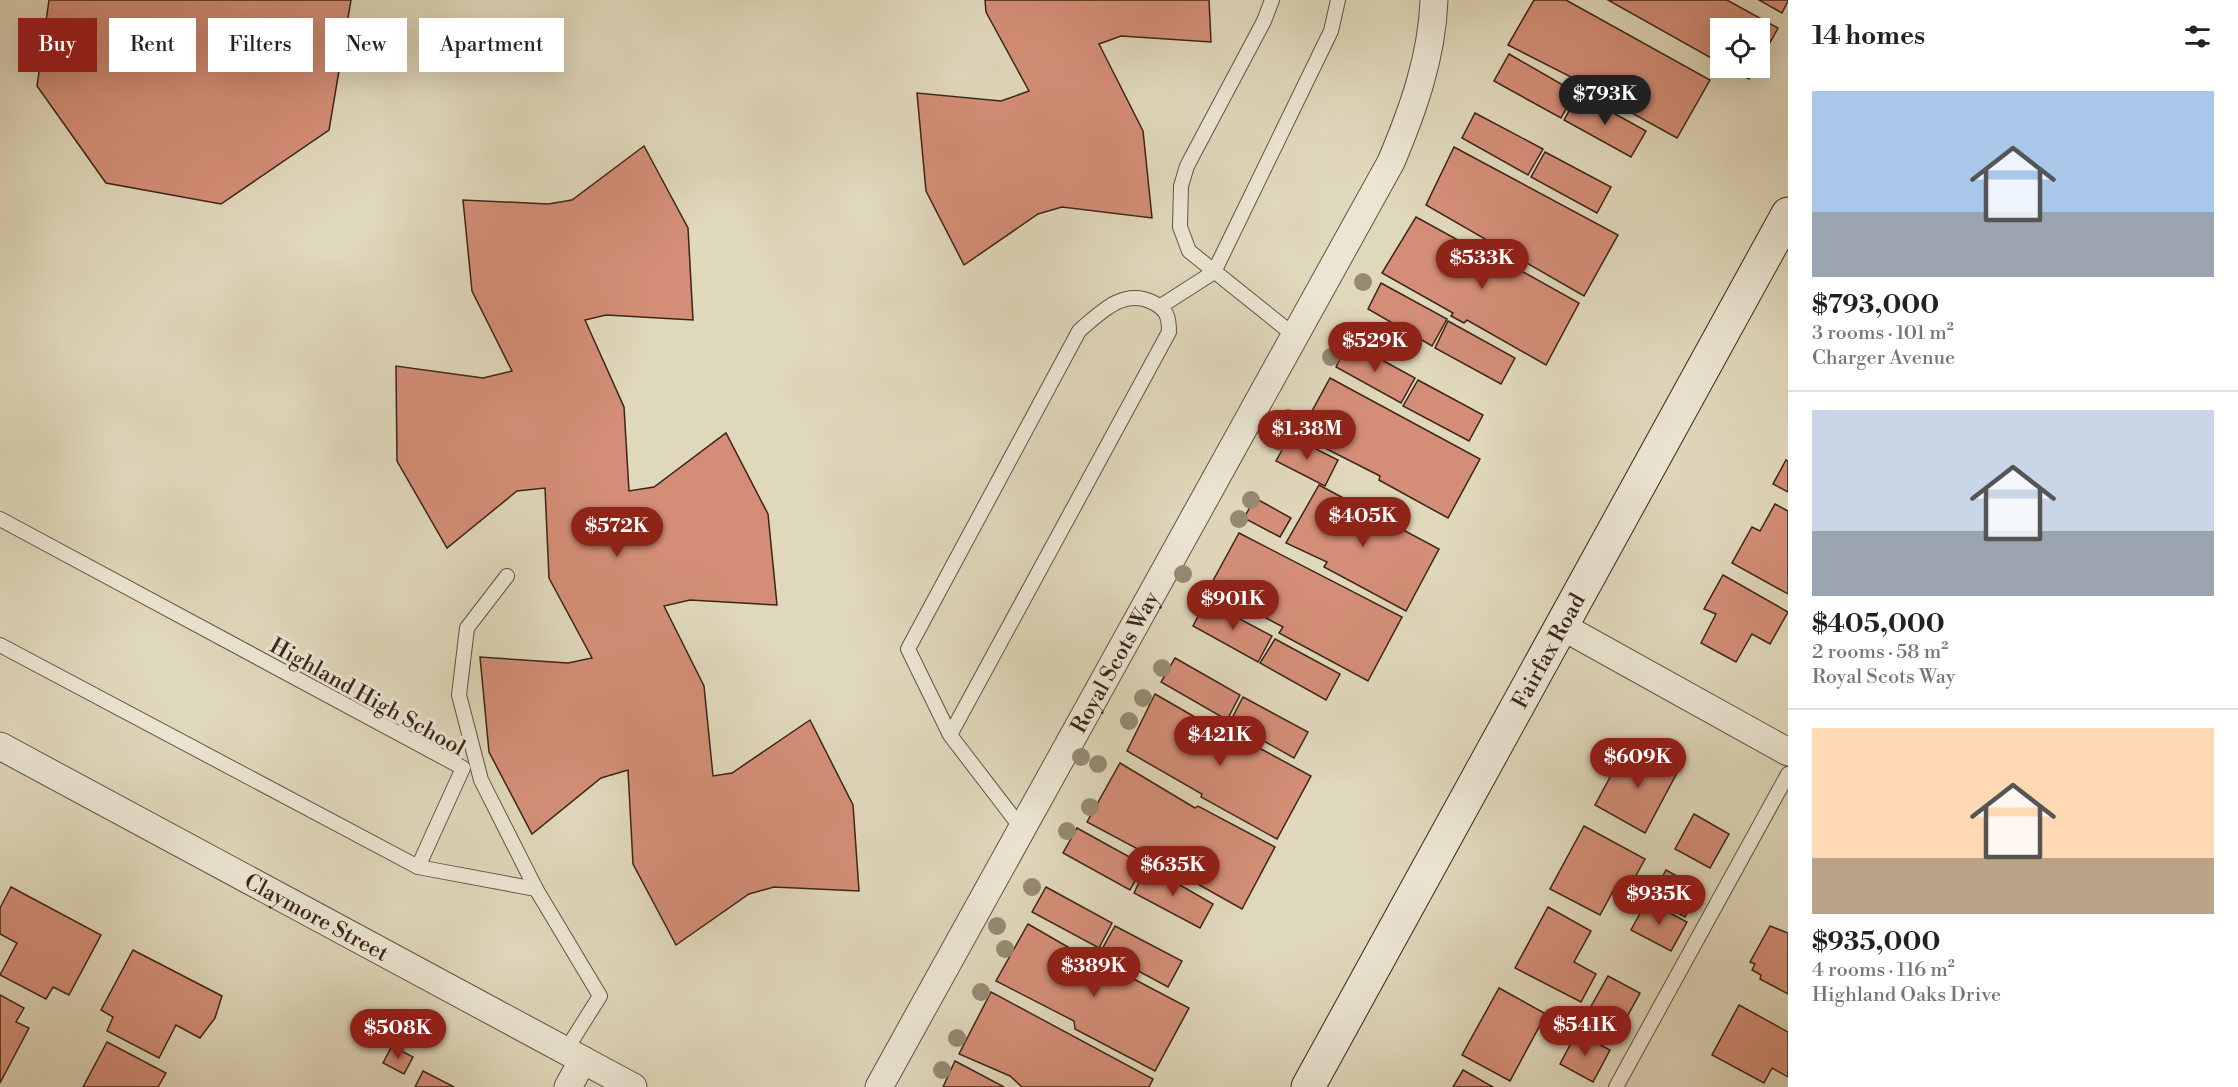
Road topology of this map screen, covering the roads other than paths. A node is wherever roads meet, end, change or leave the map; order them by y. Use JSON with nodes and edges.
{"nodes":[{"id":1,"x":1272,"y":0,"type":"edge"},
{"id":2,"x":1338,"y":0,"type":"edge"},
{"id":3,"x":1434,"y":0,"type":"edge"},
{"id":4,"x":1788,"y":214,"type":"edge"},
{"id":5,"x":1214,"y":272,"type":"junction"},
{"id":6,"x":1161,"y":306,"type":"junction"},
{"id":7,"x":1295,"y":336,"type":"junction"},
{"id":8,"x":0,"y":519,"type":"edge"},
{"id":9,"x":507,"y":576,"type":"dead end"},
{"id":10,"x":1563,"y":627,"type":"junction"},
{"id":11,"x":0,"y":645,"type":"edge"},
{"id":12,"x":950,"y":735,"type":"junction"},
{"id":13,"x":0,"y":746,"type":"edge"},
{"id":14,"x":1788,"y":752,"type":"edge"},
{"id":15,"x":463,"y":768,"type":"junction"},
{"id":16,"x":1788,"y":774,"type":"edge"},
{"id":17,"x":481,"y":780,"type":"junction"},
{"id":18,"x":1022,"y":829,"type":"junction"},
{"id":19,"x":418,"y":867,"type":"junction"},
{"id":20,"x":536,"y":889,"type":"junction"},
{"id":21,"x":574,"y":1055,"type":"junction"},
{"id":22,"x":568,"y":1087,"type":"edge"},
{"id":23,"x":633,"y":1087,"type":"edge"},
{"id":24,"x":879,"y":1087,"type":"edge"},
{"id":25,"x":1308,"y":1087,"type":"edge"},
{"id":26,"x":1616,"y":1087,"type":"edge"}],
"edges":[{"from":1,"to":5,"type":"lane"},
{"from":2,"to":5,"type":"lane"},
{"from":3,"to":7,"type":"street","name":"Royal Scots Way"},
{"from":4,"to":10,"type":"main road","name":"Fairfax Road"},
{"from":5,"to":6,"type":"lane"},
{"from":5,"to":7,"type":"lane"},
{"from":6,"to":12,"type":"lane"},
{"from":6,"to":12,"type":"lane"},
{"from":7,"to":18,"type":"street","name":"Royal Scots Way"},
{"from":8,"to":15,"type":"lane","name":"Highland High School"},
{"from":9,"to":17,"type":"lane"},
{"from":10,"to":14,"type":"street"},
{"from":10,"to":25,"type":"main road","name":"Fairfax Road"},
{"from":11,"to":19,"type":"lane"},
{"from":12,"to":18,"type":"lane"},
{"from":13,"to":21,"type":"street","name":"Claymore Street"},
{"from":15,"to":17,"type":"lane"},
{"from":15,"to":19,"type":"lane","name":"Highland High School"},
{"from":16,"to":26,"type":"lane"},
{"from":17,"to":20,"type":"lane"},
{"from":18,"to":24,"type":"street","name":"Royal Scots Way"},
{"from":19,"to":20,"type":"lane"},
{"from":20,"to":21,"type":"lane"},
{"from":21,"to":22,"type":"street"},
{"from":21,"to":23,"type":"street","name":"Claymore Street"}]}
